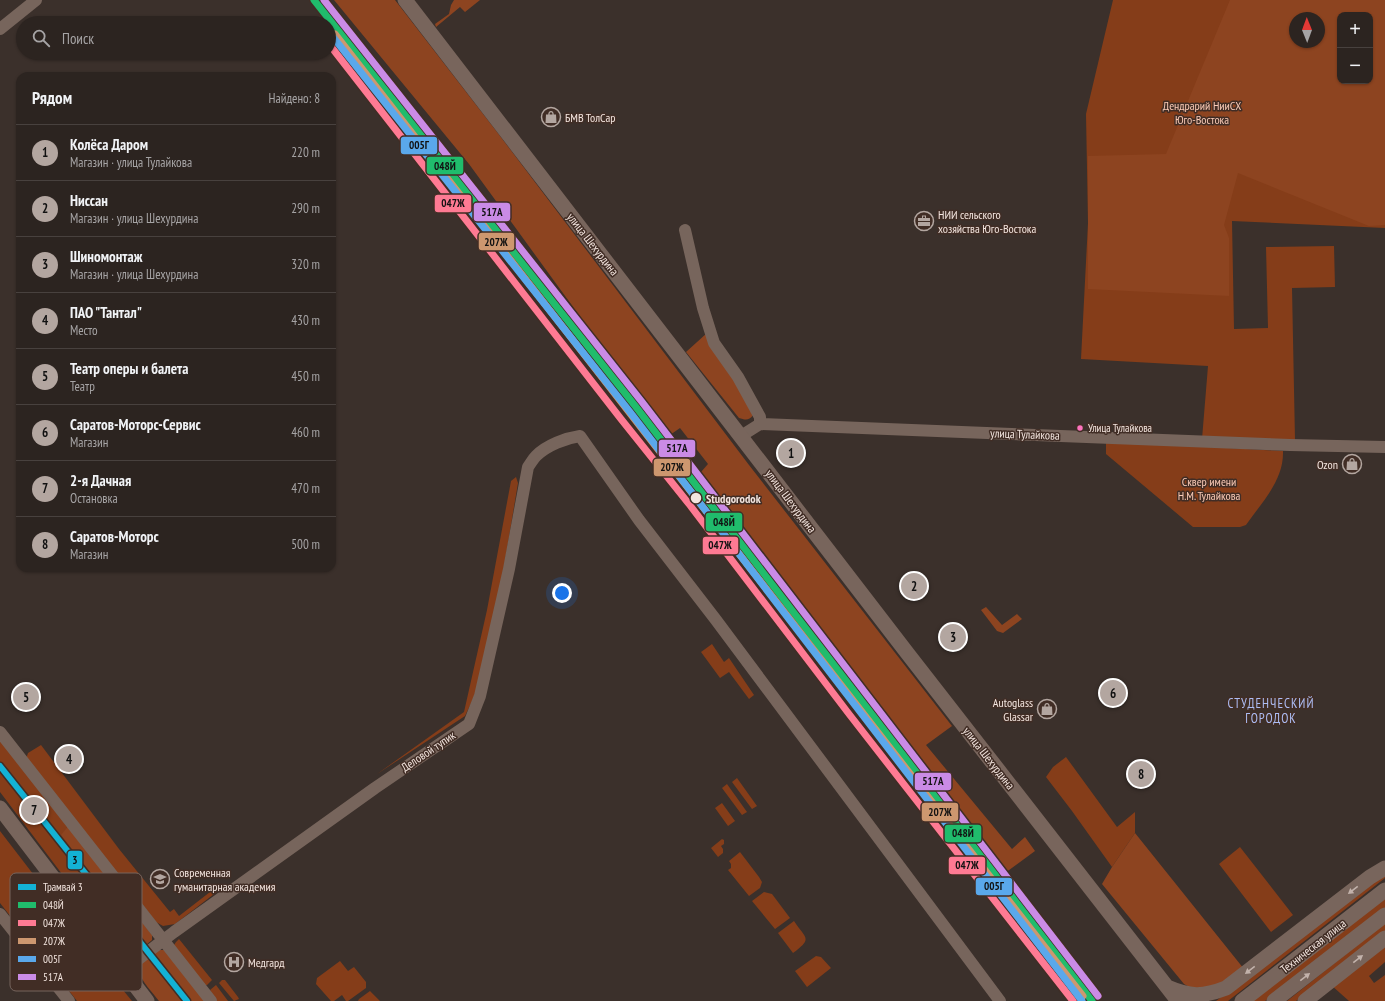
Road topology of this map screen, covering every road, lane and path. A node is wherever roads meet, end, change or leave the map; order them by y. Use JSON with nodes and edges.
{"nodes":[{"id":1,"x":36,"y":0,"type":"edge"},
{"id":2,"x":405,"y":0,"type":"edge"},
{"id":3,"x":0,"y":28,"type":"edge"},
{"id":4,"x":685,"y":230,"type":"dead end"},
{"id":5,"x":760,"y":424,"type":"junction"},
{"id":6,"x":741,"y":436,"type":"junction"},
{"id":7,"x":1385,"y":447,"type":"edge"},
{"id":8,"x":0,"y":732,"type":"edge"},
{"id":9,"x":0,"y":808,"type":"edge"},
{"id":10,"x":1385,"y":868,"type":"edge"},
{"id":11,"x":49,"y":873,"type":"edge"},
{"id":12,"x":110,"y":873,"type":"edge"},
{"id":13,"x":1385,"y":890,"type":"edge"},
{"id":14,"x":142,"y":913,"type":"edge"},
{"id":15,"x":0,"y":914,"type":"edge"},
{"id":16,"x":1380,"y":919,"type":"edge"},
{"id":17,"x":10,"y":927,"type":"edge"},
{"id":18,"x":1385,"y":938,"type":"edge"},
{"id":19,"x":163,"y":940,"type":"junction"},
{"id":20,"x":142,"y":956,"type":"edge"},
{"id":21,"x":1166,"y":986,"type":"junction"},
{"id":22,"x":60,"y":991,"type":"edge"},
{"id":23,"x":139,"y":991,"type":"edge"},
{"id":24,"x":68,"y":1001,"type":"edge"},
{"id":25,"x":147,"y":1001,"type":"edge"},
{"id":26,"x":211,"y":1001,"type":"edge"},
{"id":27,"x":1000,"y":1001,"type":"edge"},
{"id":28,"x":1178,"y":1001,"type":"edge"},
{"id":29,"x":1242,"y":1001,"type":"edge"},
{"id":30,"x":1274,"y":1001,"type":"edge"},
{"id":31,"x":1305,"y":1001,"type":"edge"}],
"edges":[{"from":1,"to":3,"type":"street"},
{"from":2,"to":6,"type":"main road","name":"улица Шехурдина"},
{"from":4,"to":5,"type":"street"},
{"from":5,"to":6,"type":"street"},
{"from":5,"to":7,"type":"street","name":"улица Тулайкова"},
{"from":6,"to":21,"type":"main road","name":"улица Шехурдина"},
{"from":8,"to":12,"type":"street"},
{"from":9,"to":11,"type":"main road"},
{"from":10,"to":21,"type":"main road","one_way":true},
{"from":13,"to":29,"type":"main road","name":"Техническая улица"},
{"from":14,"to":19,"type":"street"},
{"from":15,"to":17,"type":"street"},
{"from":30,"to":16,"type":"main road","name":"Техническая улица","one_way":true},
{"from":31,"to":18,"type":"main road","one_way":true},
{"from":19,"to":20,"type":"street","name":"Деловой тупик"},
{"from":19,"to":26,"type":"street"},
{"from":19,"to":27,"type":"street","name":"Деловой тупик"},
{"from":21,"to":28,"type":"main road","name":"улица Шехурдина"},
{"from":22,"to":24,"type":"street"},
{"from":23,"to":25,"type":"main road"}]}
